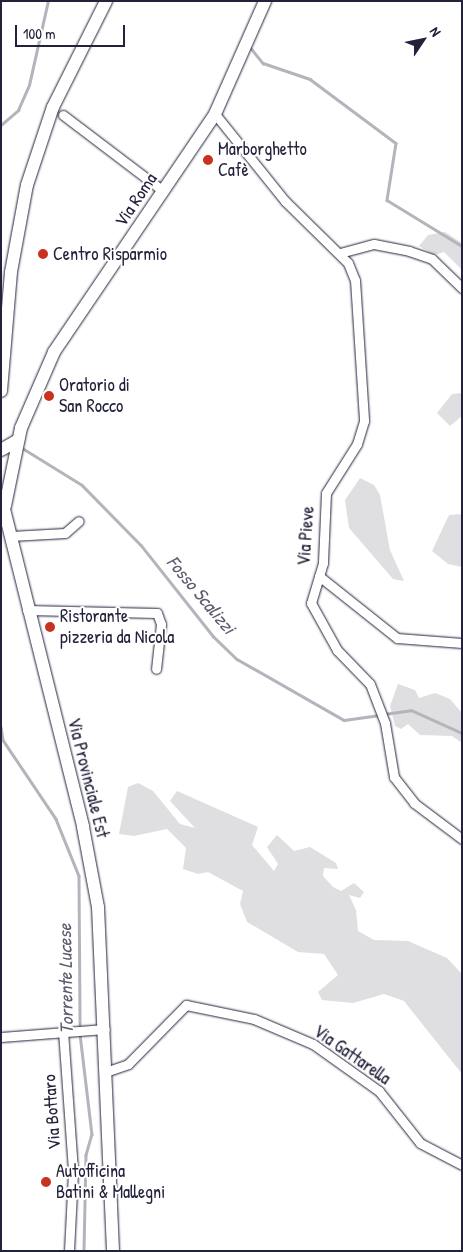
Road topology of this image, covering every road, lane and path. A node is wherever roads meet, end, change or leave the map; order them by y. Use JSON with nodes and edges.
{"nodes":[{"id":1,"x":106,"y":1,"type":"edge"},
{"id":2,"x":265,"y":1,"type":"edge"},
{"id":3,"x":215,"y":114,"type":"junction"},
{"id":4,"x":63,"y":116,"type":"dead end"},
{"id":5,"x":163,"y":191,"type":"junction"},
{"id":6,"x":340,"y":253,"type":"junction"},
{"id":7,"x":462,"y":288,"type":"edge"},
{"id":8,"x":1,"y":391,"type":"edge"},
{"id":9,"x":9,"y":446,"type":"edge"},
{"id":10,"x":4,"y":470,"type":"edge"},
{"id":11,"x":3,"y":503,"type":"edge"},
{"id":12,"x":79,"y":521,"type":"dead end"},
{"id":13,"x":11,"y":536,"type":"junction"},
{"id":14,"x":319,"y":576,"type":"junction"},
{"id":15,"x":27,"y":610,"type":"junction"},
{"id":16,"x":462,"y":643,"type":"edge"},
{"id":17,"x":156,"y":669,"type":"dead end"},
{"id":18,"x":462,"y":839,"type":"edge"},
{"id":19,"x":105,"y":1029,"type":"junction"},
{"id":20,"x":65,"y":1031,"type":"junction"},
{"id":21,"x":1,"y":1037,"type":"edge"},
{"id":22,"x":108,"y":1071,"type":"junction"},
{"id":23,"x":462,"y":1165,"type":"edge"},
{"id":24,"x":69,"y":1251,"type":"edge"},
{"id":25,"x":113,"y":1251,"type":"edge"}],
"edges":[{"from":1,"to":8,"type":"main road"},
{"from":2,"to":3,"type":"main road","name":"Via Roma"},
{"from":3,"to":5,"type":"main road","name":"Via Roma"},
{"from":3,"to":6,"type":"street","name":"Via Pieve"},
{"from":4,"to":5,"type":"street"},
{"from":5,"to":9,"type":"main road","name":"Via Roma"},
{"from":6,"to":7,"type":"street"},
{"from":6,"to":14,"type":"street","name":"Via Pieve"},
{"from":9,"to":10,"type":"main road","name":"Via Roma"},
{"from":10,"to":11,"type":"main road","name":"Via Roma"},
{"from":11,"to":13,"type":"main road","name":"Via Provinciale Est"},
{"from":12,"to":13,"type":"street"},
{"from":13,"to":15,"type":"main road","name":"Via Provinciale Est"},
{"from":14,"to":16,"type":"street"},
{"from":14,"to":18,"type":"street","name":"Via Pieve"},
{"from":15,"to":17,"type":"street"},
{"from":15,"to":19,"type":"main road","name":"Via Provinciale Est"},
{"from":19,"to":20,"type":"street"},
{"from":19,"to":22,"type":"main road","name":"Via Provinciale Est"},
{"from":20,"to":21,"type":"street"},
{"from":20,"to":24,"type":"street","name":"Via Bottaro"},
{"from":22,"to":23,"type":"street","name":"Via Gattarella"},
{"from":22,"to":25,"type":"main road","name":"Via Provinciale Est"}]}
